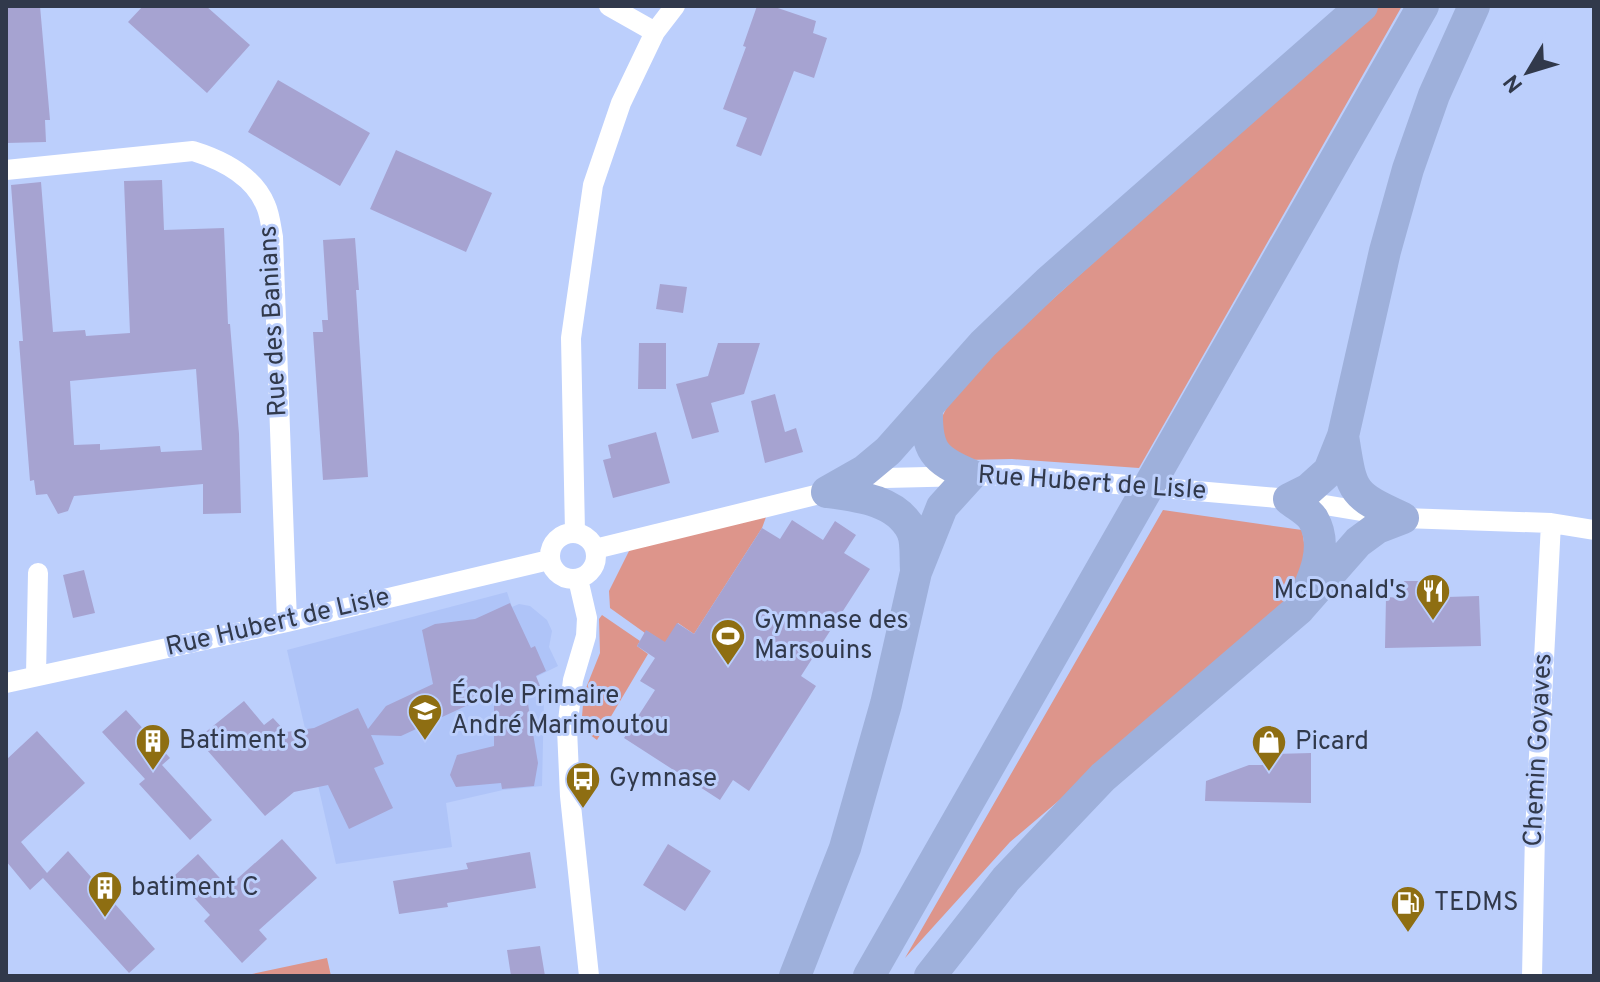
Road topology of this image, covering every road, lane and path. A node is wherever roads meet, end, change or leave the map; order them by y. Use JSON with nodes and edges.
{"nodes":[{"id":1,"x":609,"y":6,"type":"edge"},
{"id":2,"x":675,"y":6,"type":"edge"},
{"id":3,"x":1362,"y":6,"type":"edge"},
{"id":4,"x":1423,"y":6,"type":"edge"},
{"id":5,"x":1474,"y":6,"type":"edge"},
{"id":6,"x":655,"y":32,"type":"junction"},
{"id":7,"x":6,"y":170,"type":"edge"},
{"id":8,"x":927,"y":410,"type":"junction"},
{"id":9,"x":1343,"y":436,"type":"junction"},
{"id":10,"x":971,"y":475,"type":"junction"},
{"id":11,"x":827,"y":492,"type":"junction"},
{"id":12,"x":1289,"y":499,"type":"junction"},
{"id":13,"x":1403,"y":518,"type":"junction"},
{"id":14,"x":1551,"y":523,"type":"junction"},
{"id":15,"x":1594,"y":530,"type":"edge"},
{"id":16,"x":575,"y":532,"type":"junction"},
{"id":17,"x":595,"y":549,"type":"junction"},
{"id":18,"x":549,"y":560,"type":"junction"},
{"id":19,"x":916,"y":572,"type":"junction"},
{"id":20,"x":38,"y":573,"type":"dead end"},
{"id":21,"x":578,"y":579,"type":"junction"},
{"id":22,"x":1299,"y":609,"type":"junction"},
{"id":23,"x":287,"y":622,"type":"junction"},
{"id":24,"x":36,"y":675,"type":"junction"},
{"id":25,"x":6,"y":683,"type":"edge"},
{"id":26,"x":871,"y":973,"type":"edge"},
{"id":27,"x":589,"y":976,"type":"edge"},
{"id":28,"x":795,"y":976,"type":"edge"},
{"id":29,"x":930,"y":976,"type":"edge"},
{"id":30,"x":1532,"y":976,"type":"edge"}],
"edges":[{"from":1,"to":6,"type":"street"},
{"from":2,"to":6,"type":"street"},
{"from":3,"to":8,"type":"highway"},
{"from":4,"to":26,"type":"highway"},
{"from":5,"to":9,"type":"highway"},
{"from":6,"to":16,"type":"street"},
{"from":7,"to":23,"type":"street","name":"Rue des Banians"},
{"from":8,"to":10,"type":"highway"},
{"from":8,"to":11,"type":"highway"},
{"from":9,"to":12,"type":"highway"},
{"from":9,"to":13,"type":"highway"},
{"from":10,"to":11,"type":"street","name":"Rue Hubert de Lisle"},
{"from":10,"to":12,"type":"street","name":"Rue Hubert de Lisle"},
{"from":10,"to":19,"type":"highway"},
{"from":11,"to":17,"type":"street","name":"Rue Hubert de Lisle"},
{"from":11,"to":19,"type":"highway"},
{"from":12,"to":13,"type":"street","name":"Rue Hubert de Lisle"},
{"from":12,"to":22,"type":"highway"},
{"from":13,"to":14,"type":"street","name":"Rue Hubert de Lisle"},
{"from":13,"to":22,"type":"highway"},
{"from":14,"to":15,"type":"street","name":"Rue Hubert de Lisle"},
{"from":14,"to":30,"type":"street","name":"Chemin Goyaves"},
{"from":16,"to":17,"type":"street"},
{"from":16,"to":18,"type":"street"},
{"from":17,"to":21,"type":"street"},
{"from":18,"to":21,"type":"street"},
{"from":18,"to":23,"type":"street","name":"Rue Hubert de Lisle"},
{"from":19,"to":28,"type":"highway"},
{"from":20,"to":24,"type":"street"},
{"from":21,"to":27,"type":"street"},
{"from":22,"to":29,"type":"highway"},
{"from":23,"to":24,"type":"street","name":"Rue Hubert de Lisle"},
{"from":24,"to":25,"type":"street","name":"Rue Hubert de Lisle"}]}
